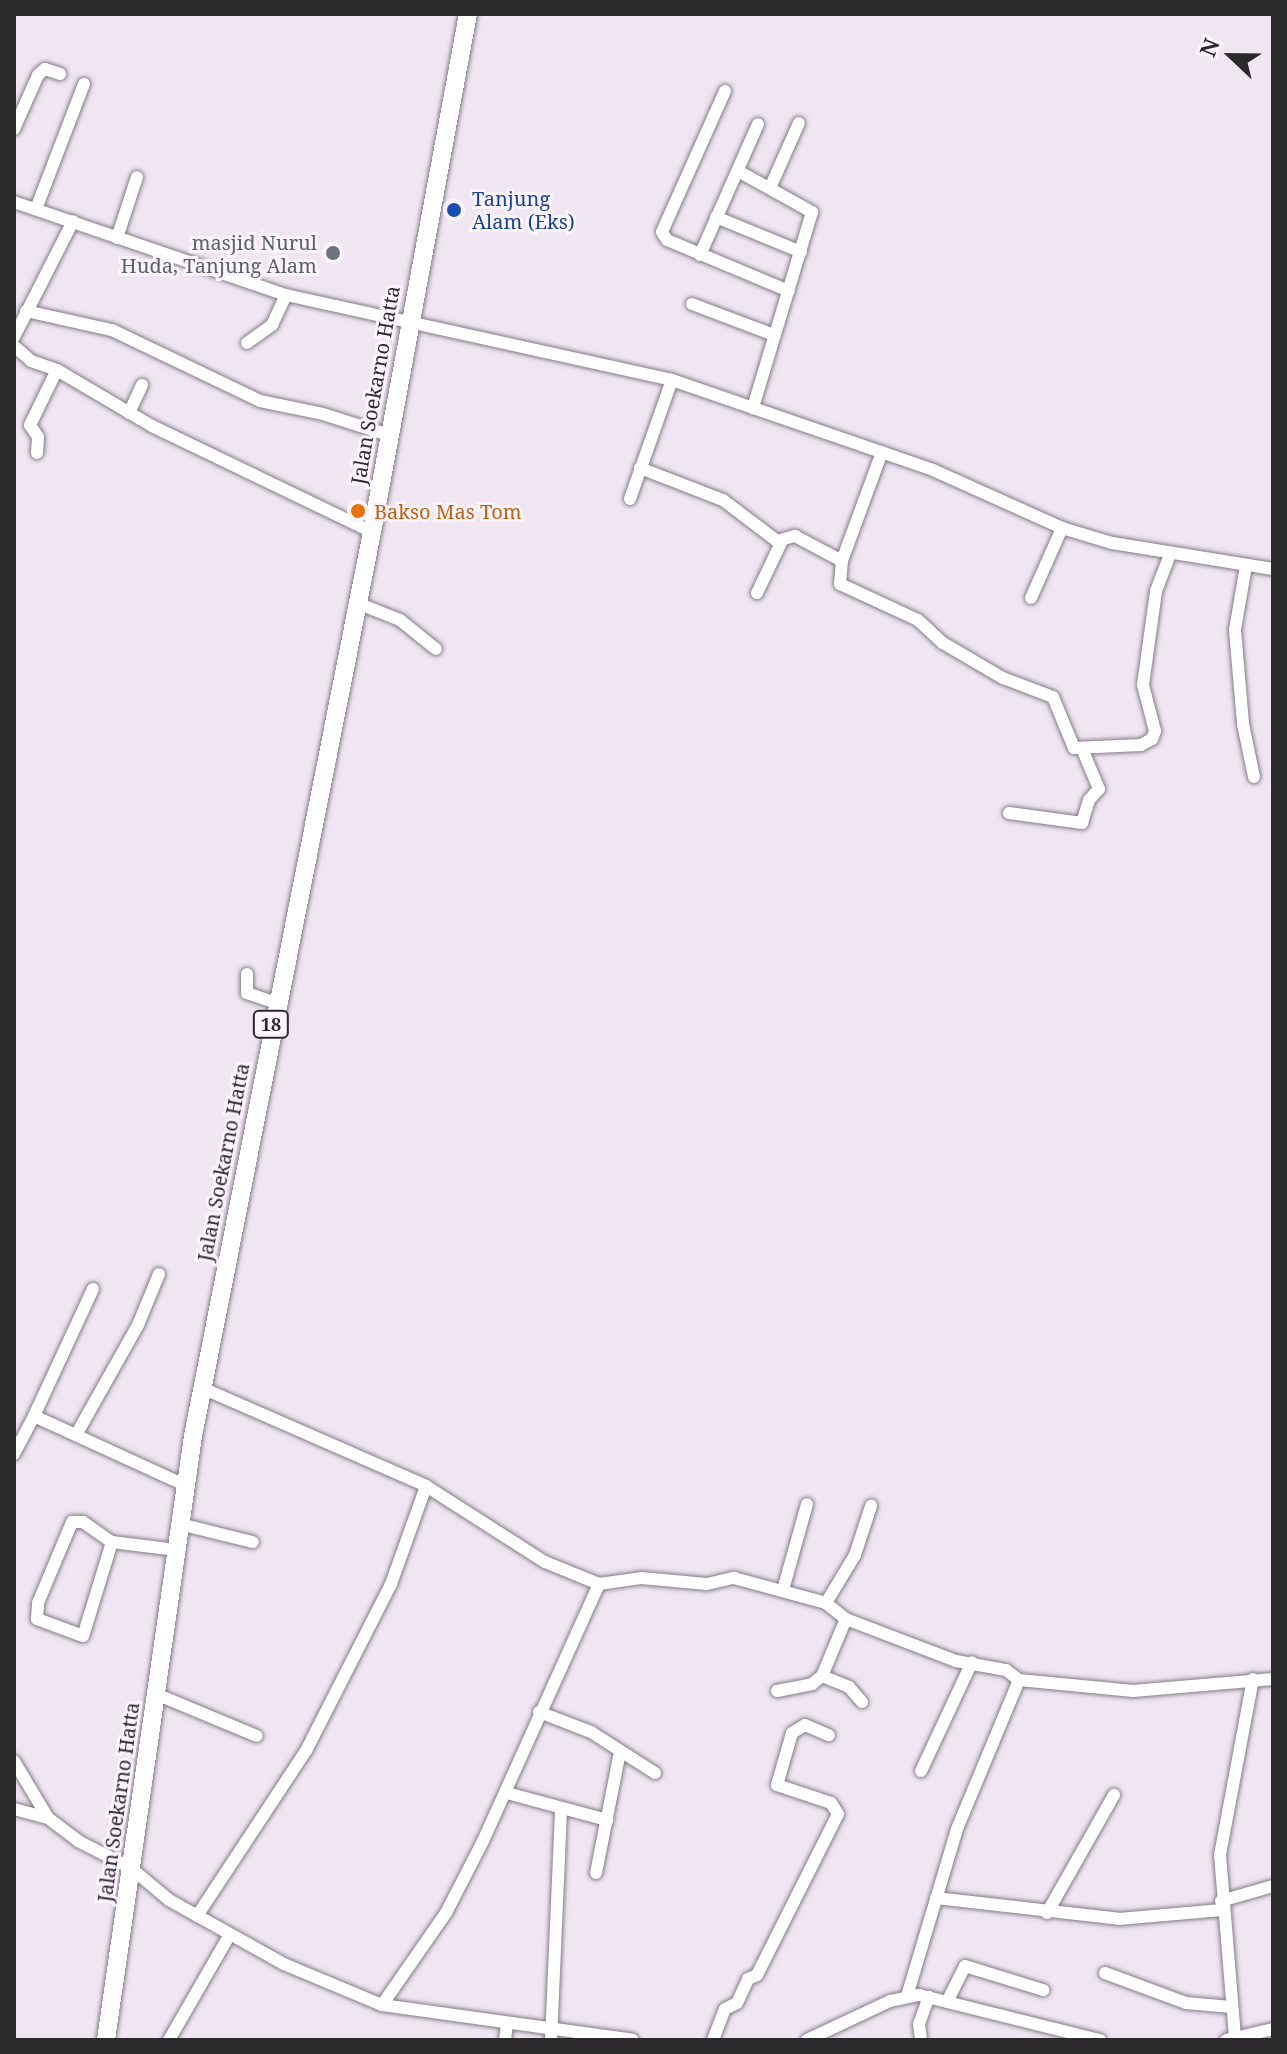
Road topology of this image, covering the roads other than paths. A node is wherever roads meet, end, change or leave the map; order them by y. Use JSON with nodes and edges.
{"nodes":[{"id":1,"x":468,"y":14,"type":"edge"},
{"id":2,"x":60,"y":74,"type":"dead end"},
{"id":3,"x":84,"y":84,"type":"dead end"},
{"id":4,"x":725,"y":91,"type":"dead end"},
{"id":5,"x":799,"y":123,"type":"dead end"},
{"id":6,"x":758,"y":124,"type":"dead end"},
{"id":7,"x":14,"y":129,"type":"edge"},
{"id":8,"x":738,"y":171,"type":"junction"},
{"id":9,"x":137,"y":177,"type":"dead end"},
{"id":10,"x":770,"y":188,"type":"junction"},
{"id":11,"x":14,"y":202,"type":"edge"},
{"id":12,"x":36,"y":209,"type":"junction"},
{"id":13,"x":716,"y":217,"type":"junction"},
{"id":14,"x":73,"y":221,"type":"junction"},
{"id":15,"x":117,"y":238,"type":"junction"},
{"id":16,"x":801,"y":252,"type":"junction"},
{"id":17,"x":700,"y":255,"type":"junction"},
{"id":18,"x":789,"y":291,"type":"junction"},
{"id":19,"x":286,"y":295,"type":"junction"},
{"id":20,"x":692,"y":304,"type":"dead end"},
{"id":21,"x":26,"y":311,"type":"junction"},
{"id":22,"x":407,"y":324,"type":"junction"},
{"id":23,"x":774,"y":335,"type":"junction"},
{"id":24,"x":14,"y":337,"type":"edge"},
{"id":25,"x":247,"y":343,"type":"dead end"},
{"id":26,"x":14,"y":346,"type":"edge"},
{"id":27,"x":57,"y":370,"type":"junction"},
{"id":28,"x":672,"y":380,"type":"junction"},
{"id":29,"x":142,"y":385,"type":"dead end"},
{"id":30,"x":753,"y":408,"type":"junction"},
{"id":31,"x":129,"y":413,"type":"junction"},
{"id":32,"x":389,"y":435,"type":"junction"},
{"id":33,"x":882,"y":452,"type":"junction"},
{"id":34,"x":37,"y":453,"type":"dead end"},
{"id":35,"x":640,"y":468,"type":"junction"},
{"id":36,"x":630,"y":499,"type":"dead end"},
{"id":37,"x":1062,"y":528,"type":"junction"},
{"id":38,"x":372,"y":532,"type":"junction"},
{"id":39,"x":781,"y":543,"type":"junction"},
{"id":40,"x":1170,"y":555,"type":"junction"},
{"id":41,"x":842,"y":561,"type":"junction"},
{"id":42,"x":1246,"y":566,"type":"junction"},
{"id":43,"x":1273,"y":569,"type":"edge"},
{"id":44,"x":757,"y":593,"type":"dead end"},
{"id":45,"x":1031,"y":598,"type":"dead end"},
{"id":46,"x":357,"y":603,"type":"junction"},
{"id":47,"x":436,"y":649,"type":"dead end"},
{"id":48,"x":1083,"y":751,"type":"junction"},
{"id":49,"x":1254,"y":777,"type":"dead end"},
{"id":50,"x":1009,"y":813,"type":"dead end"},
{"id":51,"x":247,"y":974,"type":"dead end"},
{"id":52,"x":276,"y":1003,"type":"junction"},
{"id":53,"x":159,"y":1274,"type":"dead end"},
{"id":54,"x":93,"y":1289,"type":"dead end"},
{"id":55,"x":202,"y":1388,"type":"junction"},
{"id":56,"x":34,"y":1416,"type":"junction"},
{"id":57,"x":76,"y":1435,"type":"junction"},
{"id":58,"x":14,"y":1454,"type":"edge"},
{"id":59,"x":185,"y":1485,"type":"junction"},
{"id":60,"x":426,"y":1486,"type":"junction"},
{"id":61,"x":807,"y":1504,"type":"dead end"},
{"id":62,"x":871,"y":1506,"type":"dead end"},
{"id":63,"x":180,"y":1524,"type":"junction"},
{"id":64,"x":112,"y":1542,"type":"junction"},
{"id":65,"x":253,"y":1542,"type":"dead end"},
{"id":66,"x":177,"y":1550,"type":"junction"},
{"id":67,"x":599,"y":1584,"type":"junction"},
{"id":68,"x":783,"y":1590,"type":"junction"},
{"id":69,"x":826,"y":1603,"type":"junction"},
{"id":70,"x":846,"y":1619,"type":"junction"},
{"id":71,"x":972,"y":1662,"type":"junction"},
{"id":72,"x":822,"y":1676,"type":"junction"},
{"id":73,"x":1253,"y":1679,"type":"junction"},
{"id":74,"x":1273,"y":1679,"type":"edge"},
{"id":75,"x":1019,"y":1680,"type":"junction"},
{"id":76,"x":777,"y":1691,"type":"dead end"},
{"id":77,"x":156,"y":1694,"type":"junction"},
{"id":78,"x":862,"y":1702,"type":"dead end"},
{"id":79,"x":539,"y":1712,"type":"junction"},
{"id":80,"x":829,"y":1735,"type":"dead end"},
{"id":81,"x":257,"y":1736,"type":"dead end"},
{"id":82,"x":620,"y":1752,"type":"junction"},
{"id":83,"x":14,"y":1761,"type":"edge"},
{"id":84,"x":921,"y":1771,"type":"dead end"},
{"id":85,"x":655,"y":1773,"type":"dead end"},
{"id":86,"x":507,"y":1793,"type":"junction"},
{"id":87,"x":1114,"y":1795,"type":"dead end"},
{"id":88,"x":14,"y":1809,"type":"edge"},
{"id":89,"x":561,"y":1810,"type":"junction"},
{"id":90,"x":48,"y":1818,"type":"junction"},
{"id":91,"x":607,"y":1820,"type":"junction"},
{"id":92,"x":131,"y":1868,"type":"junction"},
{"id":93,"x":596,"y":1873,"type":"dead end"},
{"id":94,"x":1273,"y":1886,"type":"edge"},
{"id":95,"x":936,"y":1898,"type":"junction"},
{"id":96,"x":1222,"y":1906,"type":"junction"},
{"id":97,"x":1047,"y":1913,"type":"junction"},
{"id":98,"x":197,"y":1916,"type":"junction"},
{"id":99,"x":229,"y":1936,"type":"junction"},
{"id":100,"x":1105,"y":1973,"type":"dead end"},
{"id":101,"x":1043,"y":1990,"type":"dead end"},
{"id":102,"x":907,"y":1996,"type":"junction"},
{"id":103,"x":929,"y":1997,"type":"junction"},
{"id":104,"x":947,"y":2002,"type":"junction"},
{"id":105,"x":382,"y":2005,"type":"junction"},
{"id":106,"x":1231,"y":2007,"type":"junction"},
{"id":107,"x":507,"y":2024,"type":"junction"},
{"id":108,"x":1273,"y":2029,"type":"edge"},
{"id":109,"x":552,"y":2035,"type":"edge"},
{"id":110,"x":1230,"y":2039,"type":"edge"},
{"id":111,"x":106,"y":2040,"type":"edge"},
{"id":112,"x":169,"y":2040,"type":"edge"},
{"id":113,"x":505,"y":2040,"type":"edge"},
{"id":114,"x":632,"y":2040,"type":"edge"},
{"id":115,"x":713,"y":2040,"type":"edge"},
{"id":116,"x":807,"y":2040,"type":"edge"},
{"id":117,"x":921,"y":2040,"type":"edge"},
{"id":118,"x":1100,"y":2040,"type":"edge"}],
"edges":[{"from":1,"to":22,"type":"highway","name":"Jalan Soekarno Hatta","number":"18"},
{"from":2,"to":7,"type":"street"},
{"from":3,"to":12,"type":"street"},
{"from":4,"to":17,"type":"street"},
{"from":5,"to":10,"type":"street"},
{"from":6,"to":8,"type":"street"},
{"from":8,"to":10,"type":"street"},
{"from":8,"to":13,"type":"street"},
{"from":9,"to":15,"type":"street"},
{"from":10,"to":16,"type":"street"},
{"from":11,"to":12,"type":"street"},
{"from":12,"to":14,"type":"street"},
{"from":13,"to":16,"type":"street"},
{"from":13,"to":17,"type":"street"},
{"from":14,"to":15,"type":"street"},
{"from":14,"to":21,"type":"street"},
{"from":15,"to":19,"type":"street"},
{"from":16,"to":18,"type":"street"},
{"from":17,"to":18,"type":"street"},
{"from":18,"to":23,"type":"street"},
{"from":19,"to":22,"type":"street"},
{"from":19,"to":25,"type":"street"},
{"from":20,"to":23,"type":"street"},
{"from":21,"to":24,"type":"street"},
{"from":21,"to":32,"type":"street"},
{"from":22,"to":28,"type":"street"},
{"from":22,"to":32,"type":"highway","name":"Jalan Soekarno Hatta","number":"18"},
{"from":23,"to":30,"type":"street"},
{"from":26,"to":27,"type":"street"},
{"from":27,"to":31,"type":"street"},
{"from":27,"to":34,"type":"street"},
{"from":28,"to":30,"type":"street"},
{"from":28,"to":35,"type":"street"},
{"from":29,"to":31,"type":"street"},
{"from":30,"to":33,"type":"street"},
{"from":31,"to":38,"type":"street"},
{"from":32,"to":38,"type":"highway","name":"Jalan Soekarno Hatta","number":"18"},
{"from":33,"to":37,"type":"street"},
{"from":33,"to":41,"type":"street"},
{"from":35,"to":36,"type":"street"},
{"from":35,"to":39,"type":"street"},
{"from":37,"to":40,"type":"street"},
{"from":37,"to":45,"type":"street"},
{"from":38,"to":46,"type":"highway","name":"Jalan Soekarno Hatta","number":"18"},
{"from":39,"to":41,"type":"street"},
{"from":39,"to":44,"type":"street"},
{"from":40,"to":42,"type":"street"},
{"from":40,"to":48,"type":"street"},
{"from":41,"to":48,"type":"street"},
{"from":42,"to":43,"type":"street"},
{"from":42,"to":49,"type":"street"},
{"from":46,"to":47,"type":"street"},
{"from":46,"to":52,"type":"highway","name":"Jalan Soekarno Hatta","number":"18"},
{"from":48,"to":50,"type":"street"},
{"from":51,"to":52,"type":"street"},
{"from":52,"to":55,"type":"highway","name":"Jalan Soekarno Hatta","number":"18"},
{"from":53,"to":57,"type":"street"},
{"from":54,"to":56,"type":"street"},
{"from":55,"to":59,"type":"highway","name":"Jalan Soekarno Hatta","number":"18"},
{"from":55,"to":60,"type":"street"},
{"from":56,"to":57,"type":"street"},
{"from":56,"to":58,"type":"street"},
{"from":57,"to":59,"type":"street"},
{"from":59,"to":63,"type":"highway","name":"Jalan Soekarno Hatta","number":"18"},
{"from":60,"to":67,"type":"street"},
{"from":60,"to":98,"type":"street"},
{"from":61,"to":68,"type":"street"},
{"from":62,"to":69,"type":"street"},
{"from":63,"to":65,"type":"street"},
{"from":63,"to":66,"type":"highway","name":"Jalan Soekarno Hatta","number":"18"},
{"from":64,"to":64,"type":"street"},
{"from":64,"to":66,"type":"street"},
{"from":66,"to":77,"type":"highway","name":"Jalan Soekarno Hatta","number":"18"},
{"from":67,"to":68,"type":"street"},
{"from":67,"to":79,"type":"street"},
{"from":68,"to":69,"type":"street"},
{"from":69,"to":70,"type":"street"},
{"from":70,"to":71,"type":"street"},
{"from":70,"to":72,"type":"street"},
{"from":71,"to":75,"type":"street"},
{"from":71,"to":84,"type":"street"},
{"from":72,"to":76,"type":"street"},
{"from":72,"to":78,"type":"street"},
{"from":73,"to":74,"type":"street"},
{"from":73,"to":75,"type":"street"},
{"from":73,"to":96,"type":"street"},
{"from":75,"to":95,"type":"street"},
{"from":77,"to":81,"type":"street"},
{"from":77,"to":92,"type":"highway","name":"Jalan Soekarno Hatta","number":"18"},
{"from":79,"to":82,"type":"street"},
{"from":79,"to":86,"type":"street"},
{"from":80,"to":115,"type":"street"},
{"from":82,"to":85,"type":"street"},
{"from":82,"to":91,"type":"street"},
{"from":83,"to":90,"type":"street"},
{"from":86,"to":89,"type":"street"},
{"from":86,"to":105,"type":"street"},
{"from":87,"to":97,"type":"street"},
{"from":88,"to":90,"type":"street"},
{"from":89,"to":91,"type":"street"},
{"from":89,"to":109,"type":"street"},
{"from":90,"to":92,"type":"street"},
{"from":91,"to":93,"type":"street"},
{"from":92,"to":98,"type":"street"},
{"from":92,"to":111,"type":"highway","name":"Jalan Soekarno Hatta","number":"18"},
{"from":94,"to":96,"type":"street"},
{"from":95,"to":97,"type":"street"},
{"from":95,"to":102,"type":"street"},
{"from":96,"to":97,"type":"street"},
{"from":96,"to":106,"type":"street"},
{"from":98,"to":99,"type":"street"},
{"from":99,"to":105,"type":"street"},
{"from":99,"to":112,"type":"street"},
{"from":100,"to":106,"type":"street"},
{"from":101,"to":104,"type":"street"},
{"from":102,"to":103,"type":"street"},
{"from":102,"to":116,"type":"street"},
{"from":103,"to":104,"type":"street"},
{"from":103,"to":117,"type":"street"},
{"from":104,"to":118,"type":"street"},
{"from":105,"to":107,"type":"street"},
{"from":106,"to":110,"type":"street"},
{"from":107,"to":109,"type":"street"},
{"from":107,"to":113,"type":"street"},
{"from":108,"to":110,"type":"street"},
{"from":109,"to":114,"type":"street"}]}
